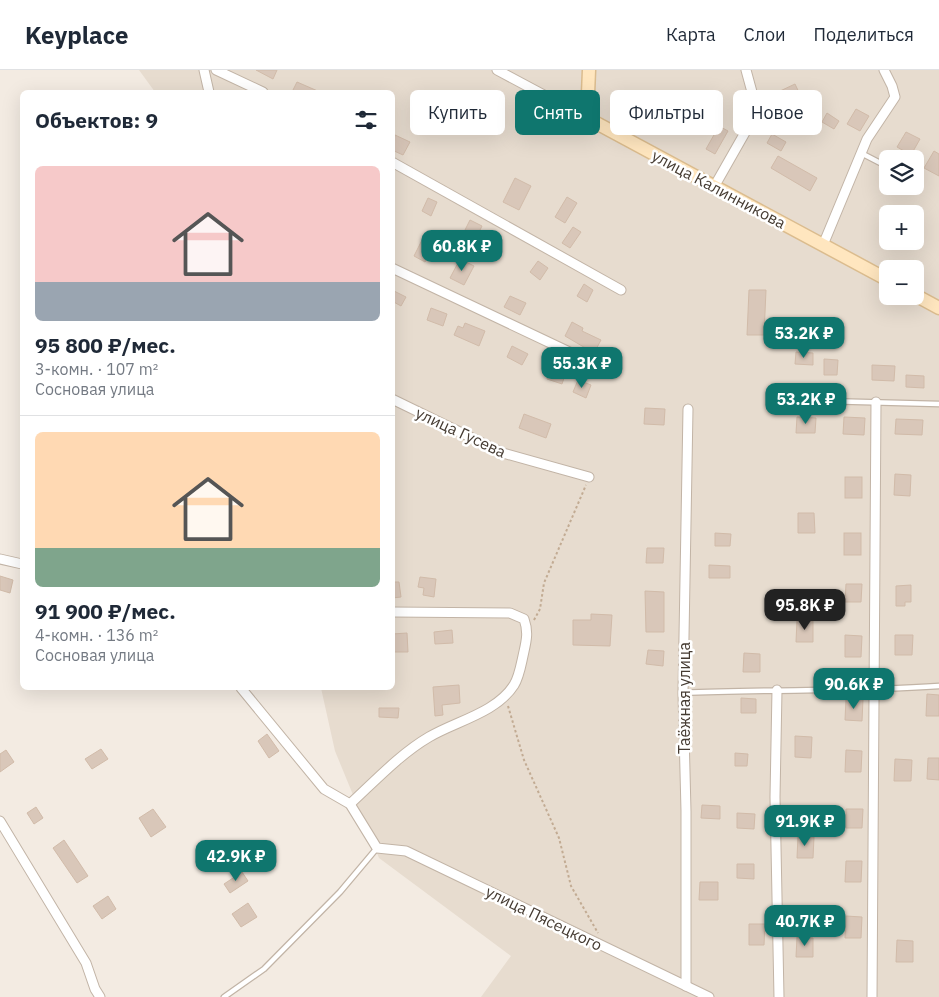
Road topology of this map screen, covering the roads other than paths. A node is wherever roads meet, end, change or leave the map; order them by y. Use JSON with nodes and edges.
{"nodes":[{"id":1,"x":204,"y":70,"type":"edge"},
{"id":2,"x":216,"y":70,"type":"edge"},
{"id":3,"x":497,"y":70,"type":"edge"},
{"id":4,"x":590,"y":70,"type":"edge"},
{"id":5,"x":746,"y":70,"type":"edge"},
{"id":6,"x":884,"y":70,"type":"edge"},
{"id":7,"x":209,"y":90,"type":"edge"},
{"id":8,"x":259,"y":90,"type":"edge"},
{"id":9,"x":534,"y":90,"type":"edge"},
{"id":10,"x":589,"y":90,"type":"edge"},
{"id":11,"x":600,"y":125,"type":"edge"},
{"id":12,"x":861,"y":153,"type":"junction"},
{"id":13,"x":879,"y":162,"type":"edge"},
{"id":14,"x":395,"y":164,"type":"edge"},
{"id":15,"x":714,"y":187,"type":"junction"},
{"id":16,"x":823,"y":245,"type":"junction"},
{"id":17,"x":395,"y":269,"type":"edge"},
{"id":18,"x":879,"y":275,"type":"edge"},
{"id":19,"x":621,"y":290,"type":"dead end"},
{"id":20,"x":924,"y":300,"type":"edge"},
{"id":21,"x":939,"y":308,"type":"edge"},
{"id":22,"x":599,"y":366,"type":"dead end"},
{"id":23,"x":395,"y":400,"type":"edge"},
{"id":24,"x":785,"y":400,"type":"dead end"},
{"id":25,"x":876,"y":402,"type":"junction"},
{"id":26,"x":939,"y":404,"type":"edge"},
{"id":27,"x":688,"y":409,"type":"dead end"},
{"id":28,"x":589,"y":477,"type":"road end"},
{"id":29,"x":0,"y":559,"type":"edge"},
{"id":30,"x":20,"y":564,"type":"edge"},
{"id":31,"x":395,"y":612,"type":"edge"},
{"id":32,"x":939,"y":686,"type":"edge"},
{"id":33,"x":243,"y":690,"type":"edge"},
{"id":34,"x":777,"y":690,"type":"junction"},
{"id":35,"x":875,"y":690,"type":"junction"},
{"id":36,"x":683,"y":693,"type":"junction"},
{"id":37,"x":350,"y":804,"type":"junction"},
{"id":38,"x":0,"y":820,"type":"edge"},
{"id":39,"x":377,"y":848,"type":"junction"},
{"id":40,"x":686,"y":986,"type":"junction"},
{"id":41,"x":100,"y":997,"type":"edge"},
{"id":42,"x":224,"y":997,"type":"edge"},
{"id":43,"x":709,"y":997,"type":"edge"},
{"id":44,"x":778,"y":997,"type":"edge"},
{"id":45,"x":872,"y":997,"type":"edge"}],
"edges":[{"from":1,"to":7,"type":"street"},
{"from":2,"to":8,"type":"street"},
{"from":3,"to":9,"type":"street","name":"улица Калинникова"},
{"from":4,"to":10,"type":"main road"},
{"from":5,"to":15,"type":"street"},
{"from":6,"to":12,"type":"street"},
{"from":11,"to":15,"type":"main road","name":"улица Калинникова"},
{"from":12,"to":13,"type":"lane"},
{"from":12,"to":16,"type":"street"},
{"from":14,"to":19,"type":"street"},
{"from":15,"to":16,"type":"main road","name":"улица Калинникова"},
{"from":16,"to":18,"type":"main road","name":"улица Калинникова"},
{"from":17,"to":22,"type":"street"},
{"from":20,"to":21,"type":"main road"},
{"from":23,"to":28,"type":"street","name":"улица Гусева"},
{"from":24,"to":25,"type":"lane"},
{"from":25,"to":26,"type":"lane"},
{"from":25,"to":35,"type":"street"},
{"from":27,"to":36,"type":"street","name":"Таёжная улица"},
{"from":29,"to":30,"type":"street"},
{"from":31,"to":37,"type":"street"},
{"from":32,"to":35,"type":"lane"},
{"from":33,"to":37,"type":"street"},
{"from":34,"to":35,"type":"lane"},
{"from":34,"to":36,"type":"lane"},
{"from":34,"to":44,"type":"street"},
{"from":35,"to":45,"type":"street"},
{"from":36,"to":40,"type":"street","name":"Таёжная улица"},
{"from":37,"to":39,"type":"street"},
{"from":38,"to":41,"type":"street"},
{"from":39,"to":40,"type":"street","name":"улица Пясецкого"},
{"from":39,"to":42,"type":"lane"},
{"from":40,"to":43,"type":"street","name":"улица Пясецкого"}]}
